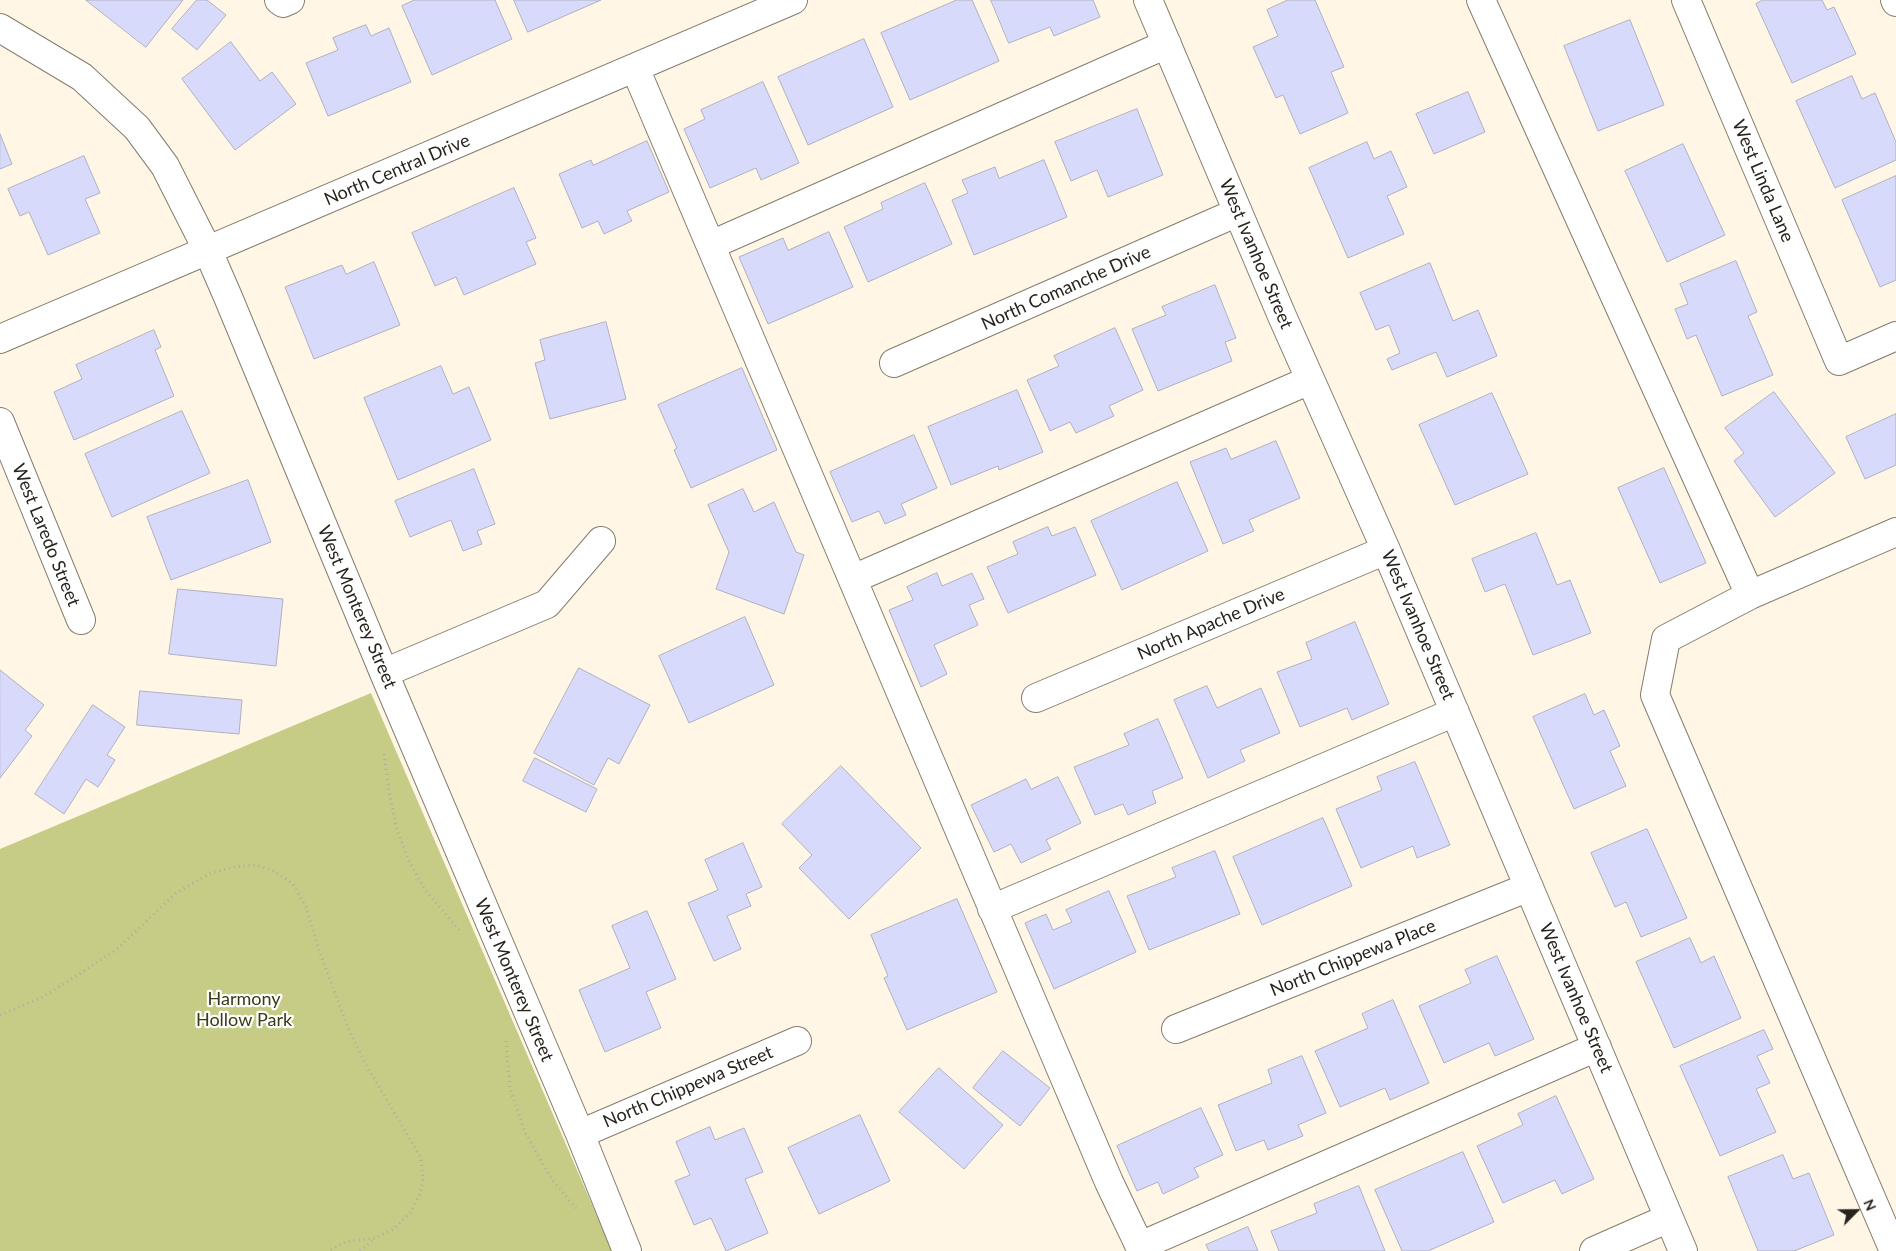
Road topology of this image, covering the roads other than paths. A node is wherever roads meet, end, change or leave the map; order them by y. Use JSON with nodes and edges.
{"nodes":[{"id":1,"x":279,"y":0,"type":"edge"},
{"id":2,"x":290,"y":0,"type":"edge"},
{"id":3,"x":793,"y":0,"type":"edge"},
{"id":4,"x":1148,"y":0,"type":"edge"},
{"id":5,"x":1481,"y":0,"type":"edge"},
{"id":6,"x":1686,"y":0,"type":"edge"},
{"id":7,"x":0,"y":28,"type":"edge"},
{"id":8,"x":1167,"y":44,"type":"junction"},
{"id":9,"x":635,"y":68,"type":"junction"},
{"id":10,"x":1238,"y":212,"type":"junction"},
{"id":11,"x":711,"y":245,"type":"junction"},
{"id":12,"x":208,"y":251,"type":"junction"},
{"id":13,"x":1,"y":336,"type":"edge"},
{"id":14,"x":1896,"y":336,"type":"edge"},
{"id":15,"x":894,"y":363,"type":"dead end"},
{"id":16,"x":1310,"y":380,"type":"junction"},
{"id":17,"x":0,"y":422,"type":"edge"},
{"id":18,"x":1896,"y":532,"type":"edge"},
{"id":19,"x":600,"y":541,"type":"dead end"},
{"id":20,"x":1386,"y":550,"type":"junction"},
{"id":21,"x":853,"y":579,"type":"junction"},
{"id":22,"x":1750,"y":595,"type":"junction"},
{"id":23,"x":81,"y":620,"type":"dead end"},
{"id":24,"x":384,"y":673,"type":"junction"},
{"id":25,"x":1036,"y":698,"type":"dead end"},
{"id":26,"x":1455,"y":712,"type":"junction"},
{"id":27,"x":1529,"y":887,"type":"junction"},
{"id":28,"x":992,"y":909,"type":"junction"},
{"id":29,"x":1176,"y":1029,"type":"dead end"},
{"id":30,"x":797,"y":1041,"type":"dead end"},
{"id":31,"x":1597,"y":1047,"type":"junction"},
{"id":32,"x":580,"y":1134,"type":"junction"},
{"id":33,"x":1670,"y":1218,"type":"junction"},
{"id":34,"x":1141,"y":1248,"type":"edge"},
{"id":35,"x":627,"y":1251,"type":"edge"},
{"id":36,"x":1594,"y":1251,"type":"edge"},
{"id":37,"x":1683,"y":1251,"type":"edge"},
{"id":38,"x":1894,"y":1251,"type":"edge"}],
"edges":[{"from":1,"to":2,"type":"street"},
{"from":3,"to":9,"type":"street","name":"North Central Drive"},
{"from":4,"to":8,"type":"street","name":"West Ivanhoe Street"},
{"from":5,"to":22,"type":"street"},
{"from":6,"to":14,"type":"street","name":"West Linda Lane"},
{"from":7,"to":12,"type":"street","name":"West Monterey Street"},
{"from":8,"to":10,"type":"street","name":"West Ivanhoe Street"},
{"from":8,"to":11,"type":"street"},
{"from":9,"to":11,"type":"street"},
{"from":9,"to":12,"type":"street","name":"North Central Drive"},
{"from":10,"to":15,"type":"street","name":"North Comanche Drive"},
{"from":10,"to":16,"type":"street","name":"West Ivanhoe Street"},
{"from":11,"to":21,"type":"street"},
{"from":12,"to":13,"type":"street","name":"North Central Drive"},
{"from":12,"to":24,"type":"street","name":"West Monterey Street"},
{"from":16,"to":20,"type":"street","name":"West Ivanhoe Street"},
{"from":16,"to":21,"type":"street"},
{"from":17,"to":23,"type":"street","name":"West Laredo Street"},
{"from":18,"to":22,"type":"street"},
{"from":19,"to":24,"type":"street"},
{"from":20,"to":25,"type":"street","name":"North Apache Drive"},
{"from":20,"to":26,"type":"street","name":"West Ivanhoe Street"},
{"from":21,"to":28,"type":"street"},
{"from":22,"to":38,"type":"street"},
{"from":24,"to":32,"type":"street","name":"West Monterey Street"},
{"from":26,"to":27,"type":"street","name":"West Ivanhoe Street"},
{"from":26,"to":28,"type":"street"},
{"from":27,"to":29,"type":"street","name":"North Chippewa Place"},
{"from":27,"to":31,"type":"street","name":"West Ivanhoe Street"},
{"from":28,"to":34,"type":"street"},
{"from":30,"to":32,"type":"street","name":"North Chippewa Street"},
{"from":31,"to":33,"type":"street","name":"West Ivanhoe Street"},
{"from":31,"to":34,"type":"street"},
{"from":32,"to":35,"type":"street","name":"West Monterey Street"},
{"from":33,"to":36,"type":"street"},
{"from":33,"to":37,"type":"street","name":"West Ivanhoe Street"}]}
